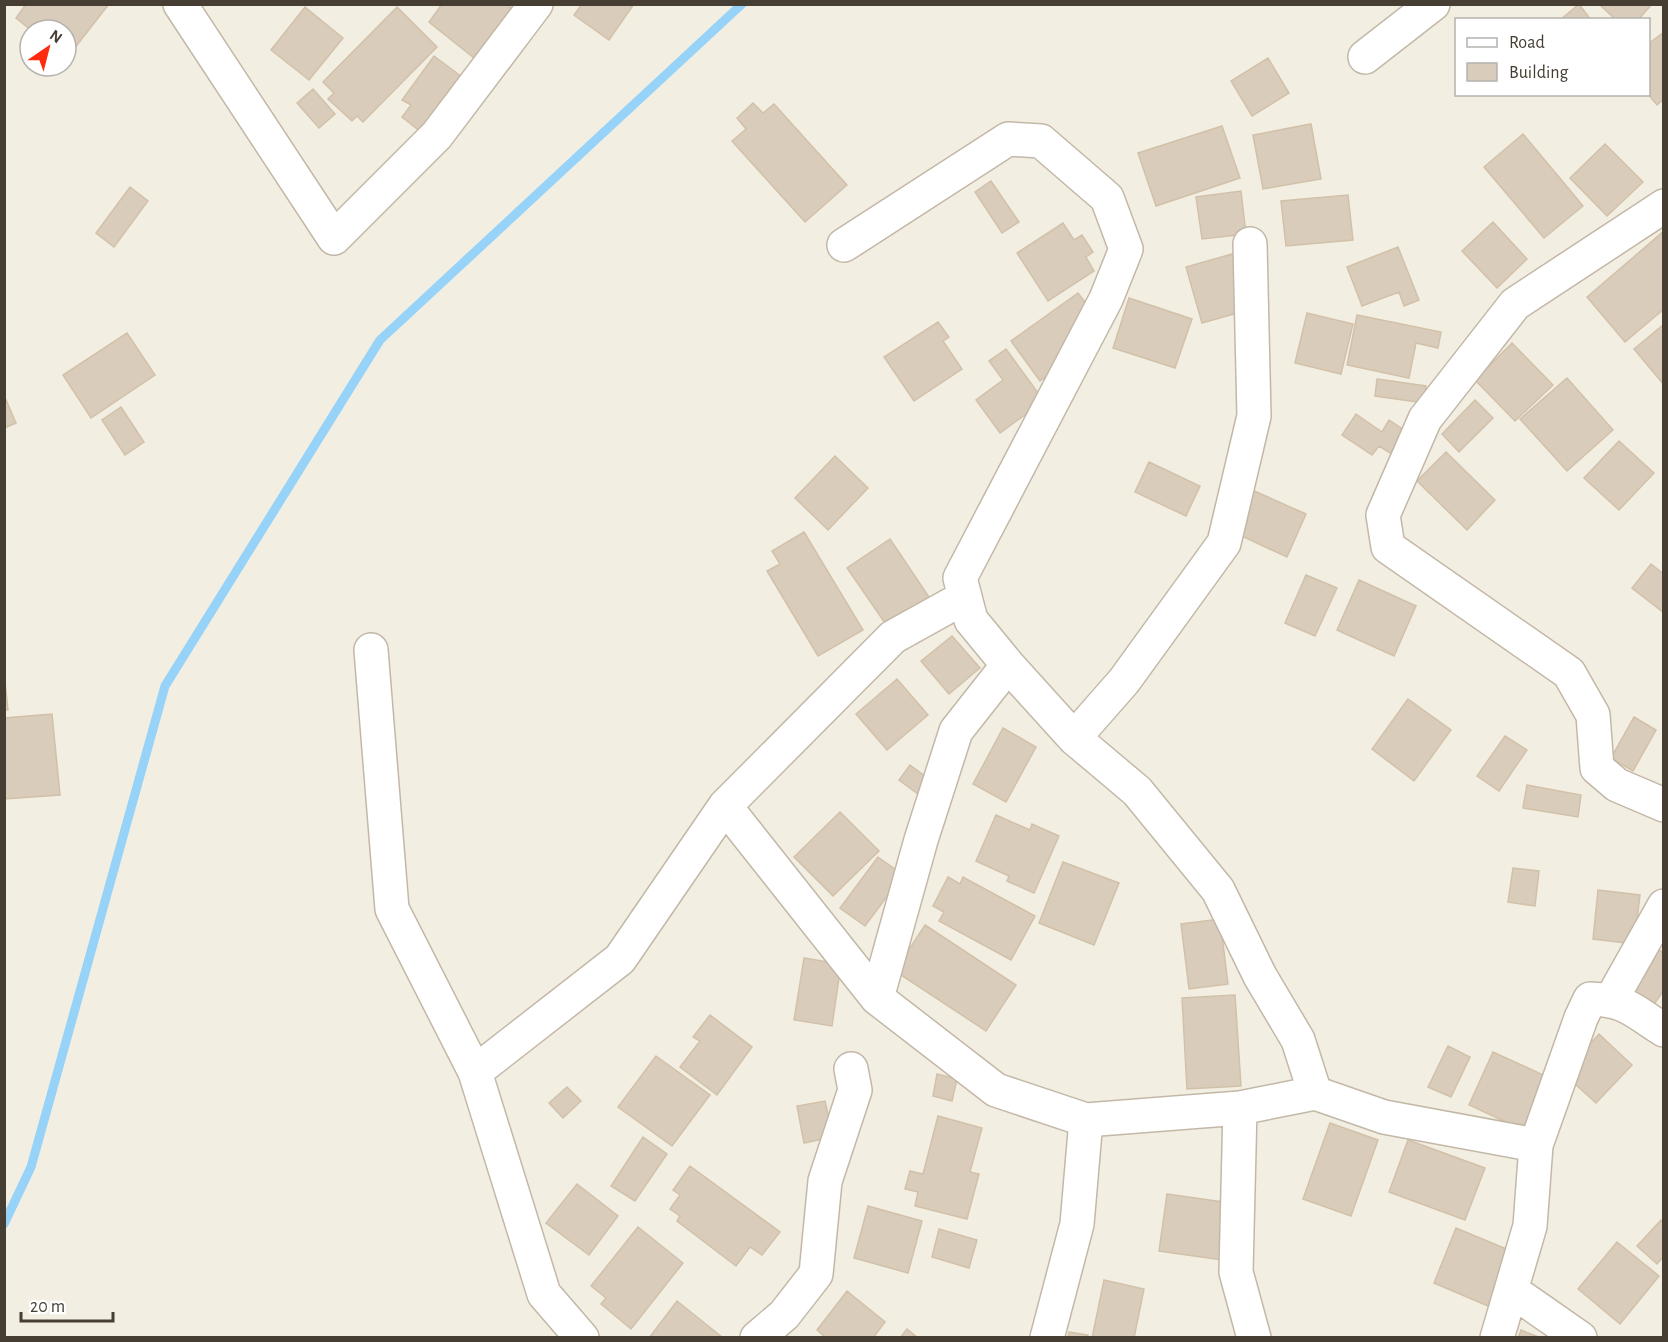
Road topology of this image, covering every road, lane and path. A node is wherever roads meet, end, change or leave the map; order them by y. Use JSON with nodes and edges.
{"nodes":[{"id":1,"x":180,"y":4,"type":"edge"},
{"id":2,"x":536,"y":4,"type":"edge"},
{"id":3,"x":1433,"y":4,"type":"edge"},
{"id":4,"x":1365,"y":57,"type":"dead end"},
{"id":5,"x":1664,"y":206,"type":"edge"},
{"id":6,"x":1250,"y":244,"type":"dead end"},
{"id":7,"x":844,"y":245,"type":"dead end"},
{"id":8,"x":965,"y":597,"type":"junction"},
{"id":9,"x":370,"y":650,"type":"dead end"},
{"id":10,"x":1008,"y":665,"type":"junction"},
{"id":11,"x":1074,"y":738,"type":"junction"},
{"id":12,"x":1664,"y":804,"type":"edge"},
{"id":13,"x":725,"y":806,"type":"junction"},
{"id":14,"x":1664,"y":906,"type":"edge"},
{"id":15,"x":877,"y":998,"type":"junction"},
{"id":16,"x":1611,"y":1000,"type":"junction"},
{"id":17,"x":1664,"y":1030,"type":"edge"},
{"id":18,"x":851,"y":1069,"type":"dead end"},
{"id":19,"x":475,"y":1072,"type":"junction"},
{"id":20,"x":1315,"y":1094,"type":"junction"},
{"id":21,"x":1240,"y":1108,"type":"junction"},
{"id":22,"x":1086,"y":1120,"type":"junction"},
{"id":23,"x":1536,"y":1145,"type":"junction"},
{"id":24,"x":1511,"y":1290,"type":"junction"},
{"id":25,"x":582,"y":1338,"type":"edge"},
{"id":26,"x":757,"y":1338,"type":"edge"},
{"id":27,"x":1047,"y":1338,"type":"edge"},
{"id":28,"x":1254,"y":1338,"type":"edge"},
{"id":29,"x":1497,"y":1338,"type":"edge"},
{"id":30,"x":1580,"y":1338,"type":"edge"}],
"edges":[{"from":1,"to":2,"type":"street"},
{"from":3,"to":4,"type":"street"},
{"from":5,"to":12,"type":"street"},
{"from":6,"to":11,"type":"street"},
{"from":7,"to":8,"type":"street"},
{"from":8,"to":10,"type":"street"},
{"from":8,"to":13,"type":"street"},
{"from":9,"to":19,"type":"street"},
{"from":10,"to":11,"type":"street"},
{"from":10,"to":15,"type":"street"},
{"from":11,"to":20,"type":"street"},
{"from":13,"to":15,"type":"street"},
{"from":13,"to":19,"type":"street"},
{"from":14,"to":16,"type":"street"},
{"from":15,"to":22,"type":"street"},
{"from":16,"to":17,"type":"street"},
{"from":16,"to":23,"type":"street"},
{"from":18,"to":26,"type":"street"},
{"from":19,"to":25,"type":"street"},
{"from":20,"to":21,"type":"street"},
{"from":20,"to":23,"type":"street"},
{"from":21,"to":22,"type":"street"},
{"from":21,"to":28,"type":"street"},
{"from":22,"to":27,"type":"street"},
{"from":23,"to":24,"type":"street"},
{"from":24,"to":29,"type":"street"},
{"from":24,"to":30,"type":"street"}]}
